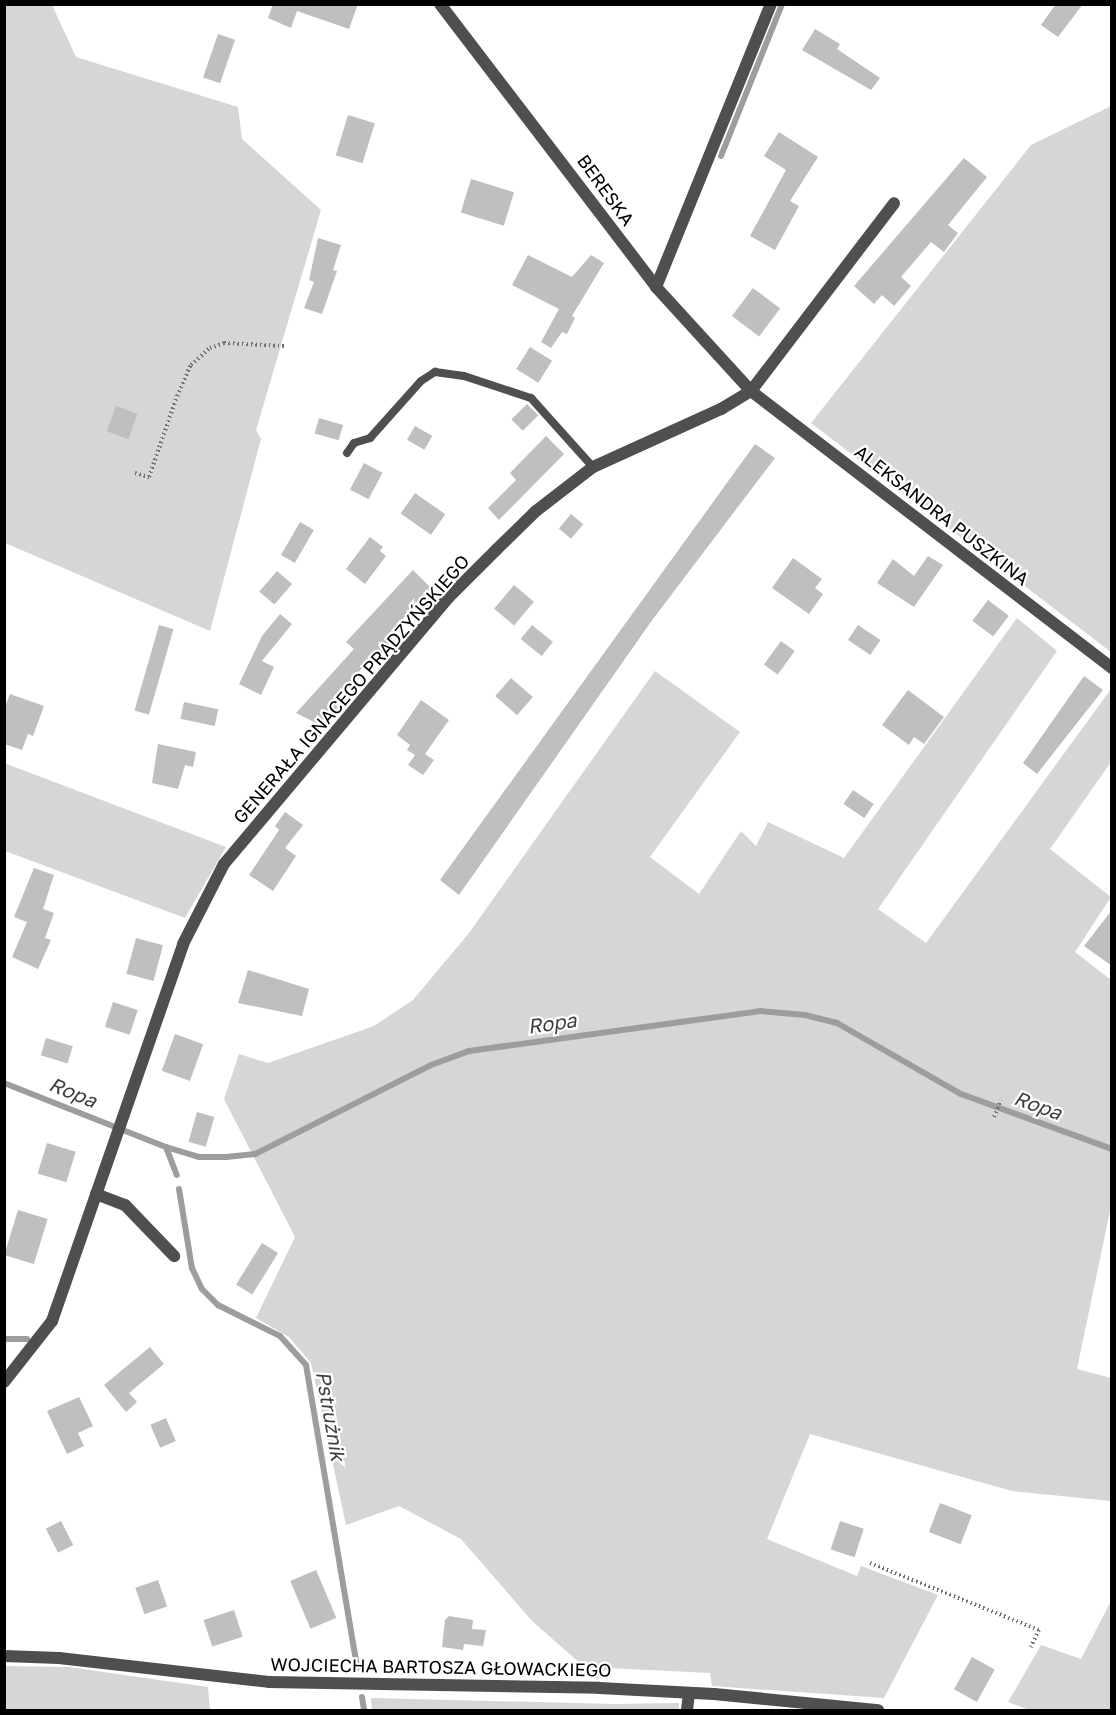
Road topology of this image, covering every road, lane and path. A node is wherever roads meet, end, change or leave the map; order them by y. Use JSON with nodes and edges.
{"nodes":[{"id":1,"x":440,"y":4,"type":"edge"},
{"id":2,"x":771,"y":4,"type":"edge"},
{"id":3,"x":894,"y":203,"type":"dead end"},
{"id":4,"x":656,"y":287,"type":"junction"},
{"id":5,"x":285,"y":346,"type":"dead end"},
{"id":6,"x":751,"y":391,"type":"junction"},
{"id":7,"x":347,"y":453,"type":"dead end"},
{"id":8,"x":593,"y":467,"type":"junction"},
{"id":9,"x":135,"y":473,"type":"dead end"},
{"id":10,"x":1112,"y":668,"type":"edge"},
{"id":11,"x":1001,"y":1100,"type":"dead end"},
{"id":12,"x":994,"y":1117,"type":"dead end"},
{"id":13,"x":96,"y":1194,"type":"junction"},
{"id":14,"x":174,"y":1256,"type":"dead end"},
{"id":15,"x":4,"y":1382,"type":"edge"},
{"id":16,"x":870,"y":1563,"type":"dead end"},
{"id":17,"x":1031,"y":1647,"type":"dead end"},
{"id":18,"x":4,"y":1656,"type":"edge"},
{"id":19,"x":689,"y":1692,"type":"junction"},
{"id":20,"x":687,"y":1710,"type":"edge"},
{"id":21,"x":878,"y":1710,"type":"edge"}],
"edges":[{"from":1,"to":4,"type":"street","name":"BERESKA"},
{"from":2,"to":4,"type":"street"},
{"from":3,"to":6,"type":"street"},
{"from":4,"to":6,"type":"street","name":"BERESKA"},
{"from":5,"to":9,"type":"path"},
{"from":6,"to":8,"type":"street","name":"GENERAŁA IGNACEGO PRĄDZYŃSKIEGO"},
{"from":6,"to":10,"type":"street","name":"ALEKSANDRA PUSZKINA"},
{"from":7,"to":8,"type":"lane"},
{"from":8,"to":13,"type":"street","name":"GENERAŁA IGNACEGO PRĄDZYŃSKIEGO"},
{"from":11,"to":12,"type":"path"},
{"from":13,"to":14,"type":"street"},
{"from":13,"to":15,"type":"street","name":"GENERAŁA IGNACEGO PRĄDZYŃSKIEGO"},
{"from":16,"to":17,"type":"path"},
{"from":18,"to":19,"type":"street","name":"WOJCIECHA BARTOSZA GŁOWACKIEGO"},
{"from":19,"to":20,"type":"street"},
{"from":19,"to":21,"type":"street","name":"WOJCIECHA BARTOSZA GŁOWACKIEGO"}]}
